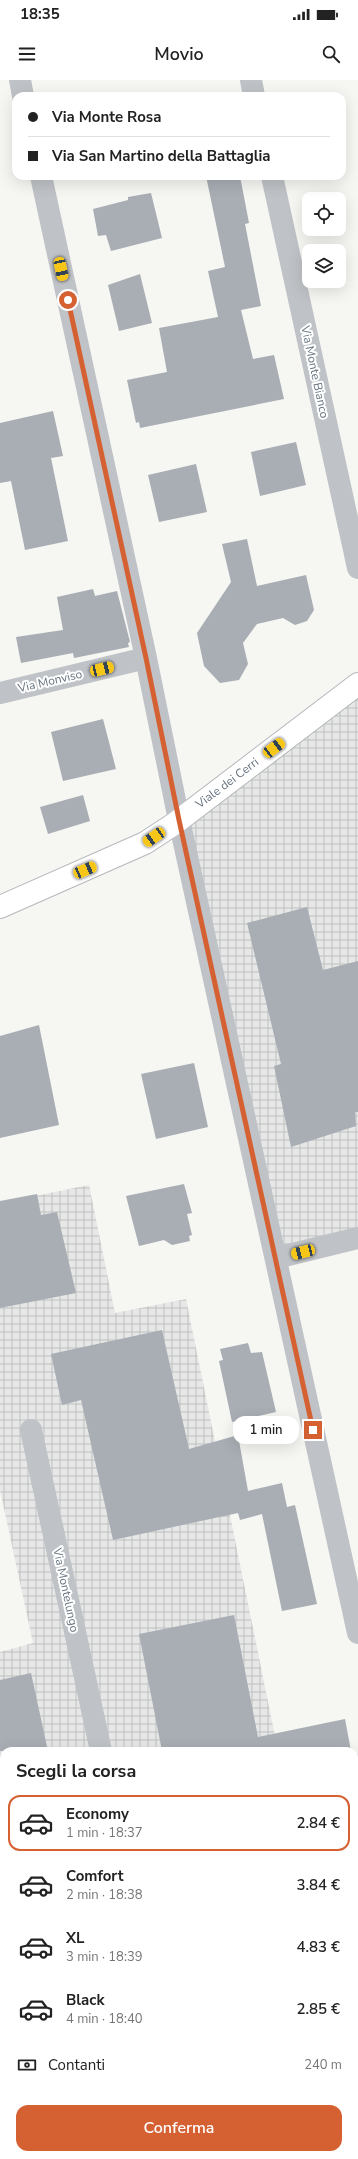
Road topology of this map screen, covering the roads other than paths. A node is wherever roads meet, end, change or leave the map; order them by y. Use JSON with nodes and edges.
{"nodes":[{"id":1,"x":20,"y":80,"type":"edge"},
{"id":2,"x":251,"y":80,"type":"edge"},
{"id":3,"x":22,"y":92,"type":"edge"},
{"id":4,"x":253,"y":92,"type":"edge"},
{"id":5,"x":42,"y":180,"type":"edge"},
{"id":6,"x":273,"y":180,"type":"edge"},
{"id":7,"x":358,"y":568,"type":"edge"},
{"id":8,"x":146,"y":658,"type":"junction"},
{"id":9,"x":358,"y":684,"type":"edge"},
{"id":10,"x":0,"y":693,"type":"edge"},
{"id":11,"x":179,"y":820,"type":"junction"},
{"id":12,"x":0,"y":906,"type":"edge"},
{"id":13,"x":358,"y":1238,"type":"edge"},
{"id":14,"x":276,"y":1258,"type":"junction"},
{"id":15,"x":31,"y":1430,"type":"dead end"},
{"id":16,"x":358,"y":1633,"type":"edge"},
{"id":17,"x":100,"y":1747,"type":"edge"}],
"edges":[{"from":1,"to":3,"type":"street"},
{"from":2,"to":4,"type":"street"},
{"from":5,"to":8,"type":"street"},
{"from":6,"to":7,"type":"street","name":"Via Monte Bianco"},
{"from":8,"to":10,"type":"street","name":"Via Monviso"},
{"from":8,"to":11,"type":"street"},
{"from":9,"to":11,"type":"street","name":"Viale dei Cerri"},
{"from":11,"to":12,"type":"street","name":"Viale dei Cerri"},
{"from":11,"to":14,"type":"street"},
{"from":13,"to":14,"type":"street"},
{"from":14,"to":16,"type":"street"},
{"from":15,"to":17,"type":"street","name":"Via Montelungo"}]}
